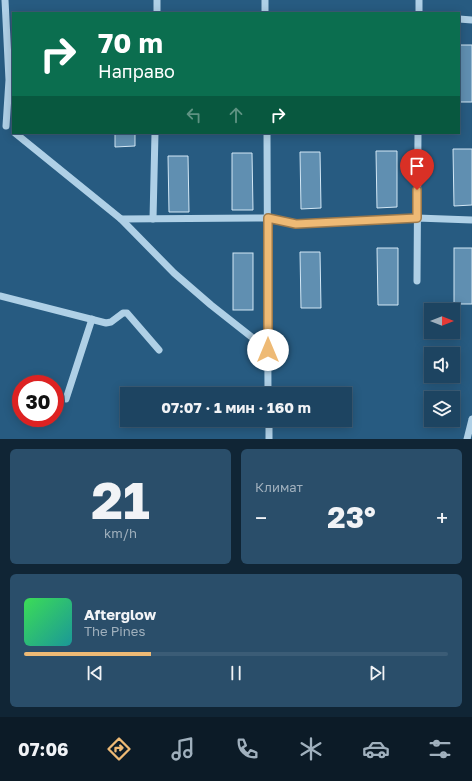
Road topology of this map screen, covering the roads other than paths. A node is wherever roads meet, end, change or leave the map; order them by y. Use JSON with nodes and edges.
{"nodes":[{"id":1,"x":5,"y":0,"type":"edge"},
{"id":2,"x":157,"y":0,"type":"edge"},
{"id":3,"x":265,"y":0,"type":"edge"},
{"id":4,"x":419,"y":0,"type":"edge"},
{"id":5,"x":157,"y":12,"type":"edge"},
{"id":6,"x":265,"y":12,"type":"edge"},
{"id":7,"x":419,"y":12,"type":"edge"},
{"id":8,"x":10,"y":19,"type":"edge"},
{"id":9,"x":460,"y":20,"type":"edge"},
{"id":10,"x":472,"y":20,"type":"edge"},
{"id":11,"x":3,"y":124,"type":"edge"},
{"id":12,"x":12,"y":131,"type":"edge"},
{"id":13,"x":16,"y":134,"type":"edge"},
{"id":14,"x":155,"y":134,"type":"edge"},
{"id":15,"x":267,"y":134,"type":"edge"},
{"id":16,"x":418,"y":134,"type":"edge"},
{"id":17,"x":268,"y":218,"type":"junction"},
{"id":18,"x":417,"y":218,"type":"junction"},
{"id":19,"x":121,"y":219,"type":"junction"},
{"id":20,"x":153,"y":219,"type":"junction"},
{"id":21,"x":472,"y":220,"type":"edge"},
{"id":22,"x":417,"y":281,"type":"dead end"},
{"id":23,"x":0,"y":296,"type":"edge"},
{"id":24,"x":92,"y":319,"type":"junction"},
{"id":25,"x":159,"y":350,"type":"dead end"},
{"id":26,"x":268,"y":350,"type":"junction"},
{"id":27,"x":268,"y":387,"type":"edge"},
{"id":28,"x":66,"y":399,"type":"dead end"},
{"id":29,"x":472,"y":419,"type":"edge"},
{"id":30,"x":269,"y":427,"type":"edge"},
{"id":31,"x":269,"y":439,"type":"edge"},
{"id":32,"x":467,"y":439,"type":"edge"}],
"edges":[{"from":1,"to":8,"type":"street"},
{"from":2,"to":5,"type":"street"},
{"from":3,"to":6,"type":"street"},
{"from":4,"to":7,"type":"street"},
{"from":8,"to":11,"type":"street"},
{"from":9,"to":10,"type":"street"},
{"from":11,"to":12,"type":"street"},
{"from":13,"to":19,"type":"street"},
{"from":14,"to":20,"type":"street"},
{"from":15,"to":17,"type":"street"},
{"from":16,"to":18,"type":"street"},
{"from":17,"to":18,"type":"street"},
{"from":17,"to":20,"type":"street"},
{"from":17,"to":26,"type":"street"},
{"from":18,"to":21,"type":"street"},
{"from":18,"to":22,"type":"street"},
{"from":19,"to":20,"type":"street"},
{"from":19,"to":26,"type":"street"},
{"from":23,"to":24,"type":"street"},
{"from":24,"to":25,"type":"street"},
{"from":24,"to":28,"type":"street"},
{"from":26,"to":27,"type":"street"},
{"from":29,"to":32,"type":"street"},
{"from":30,"to":31,"type":"street"}]}
